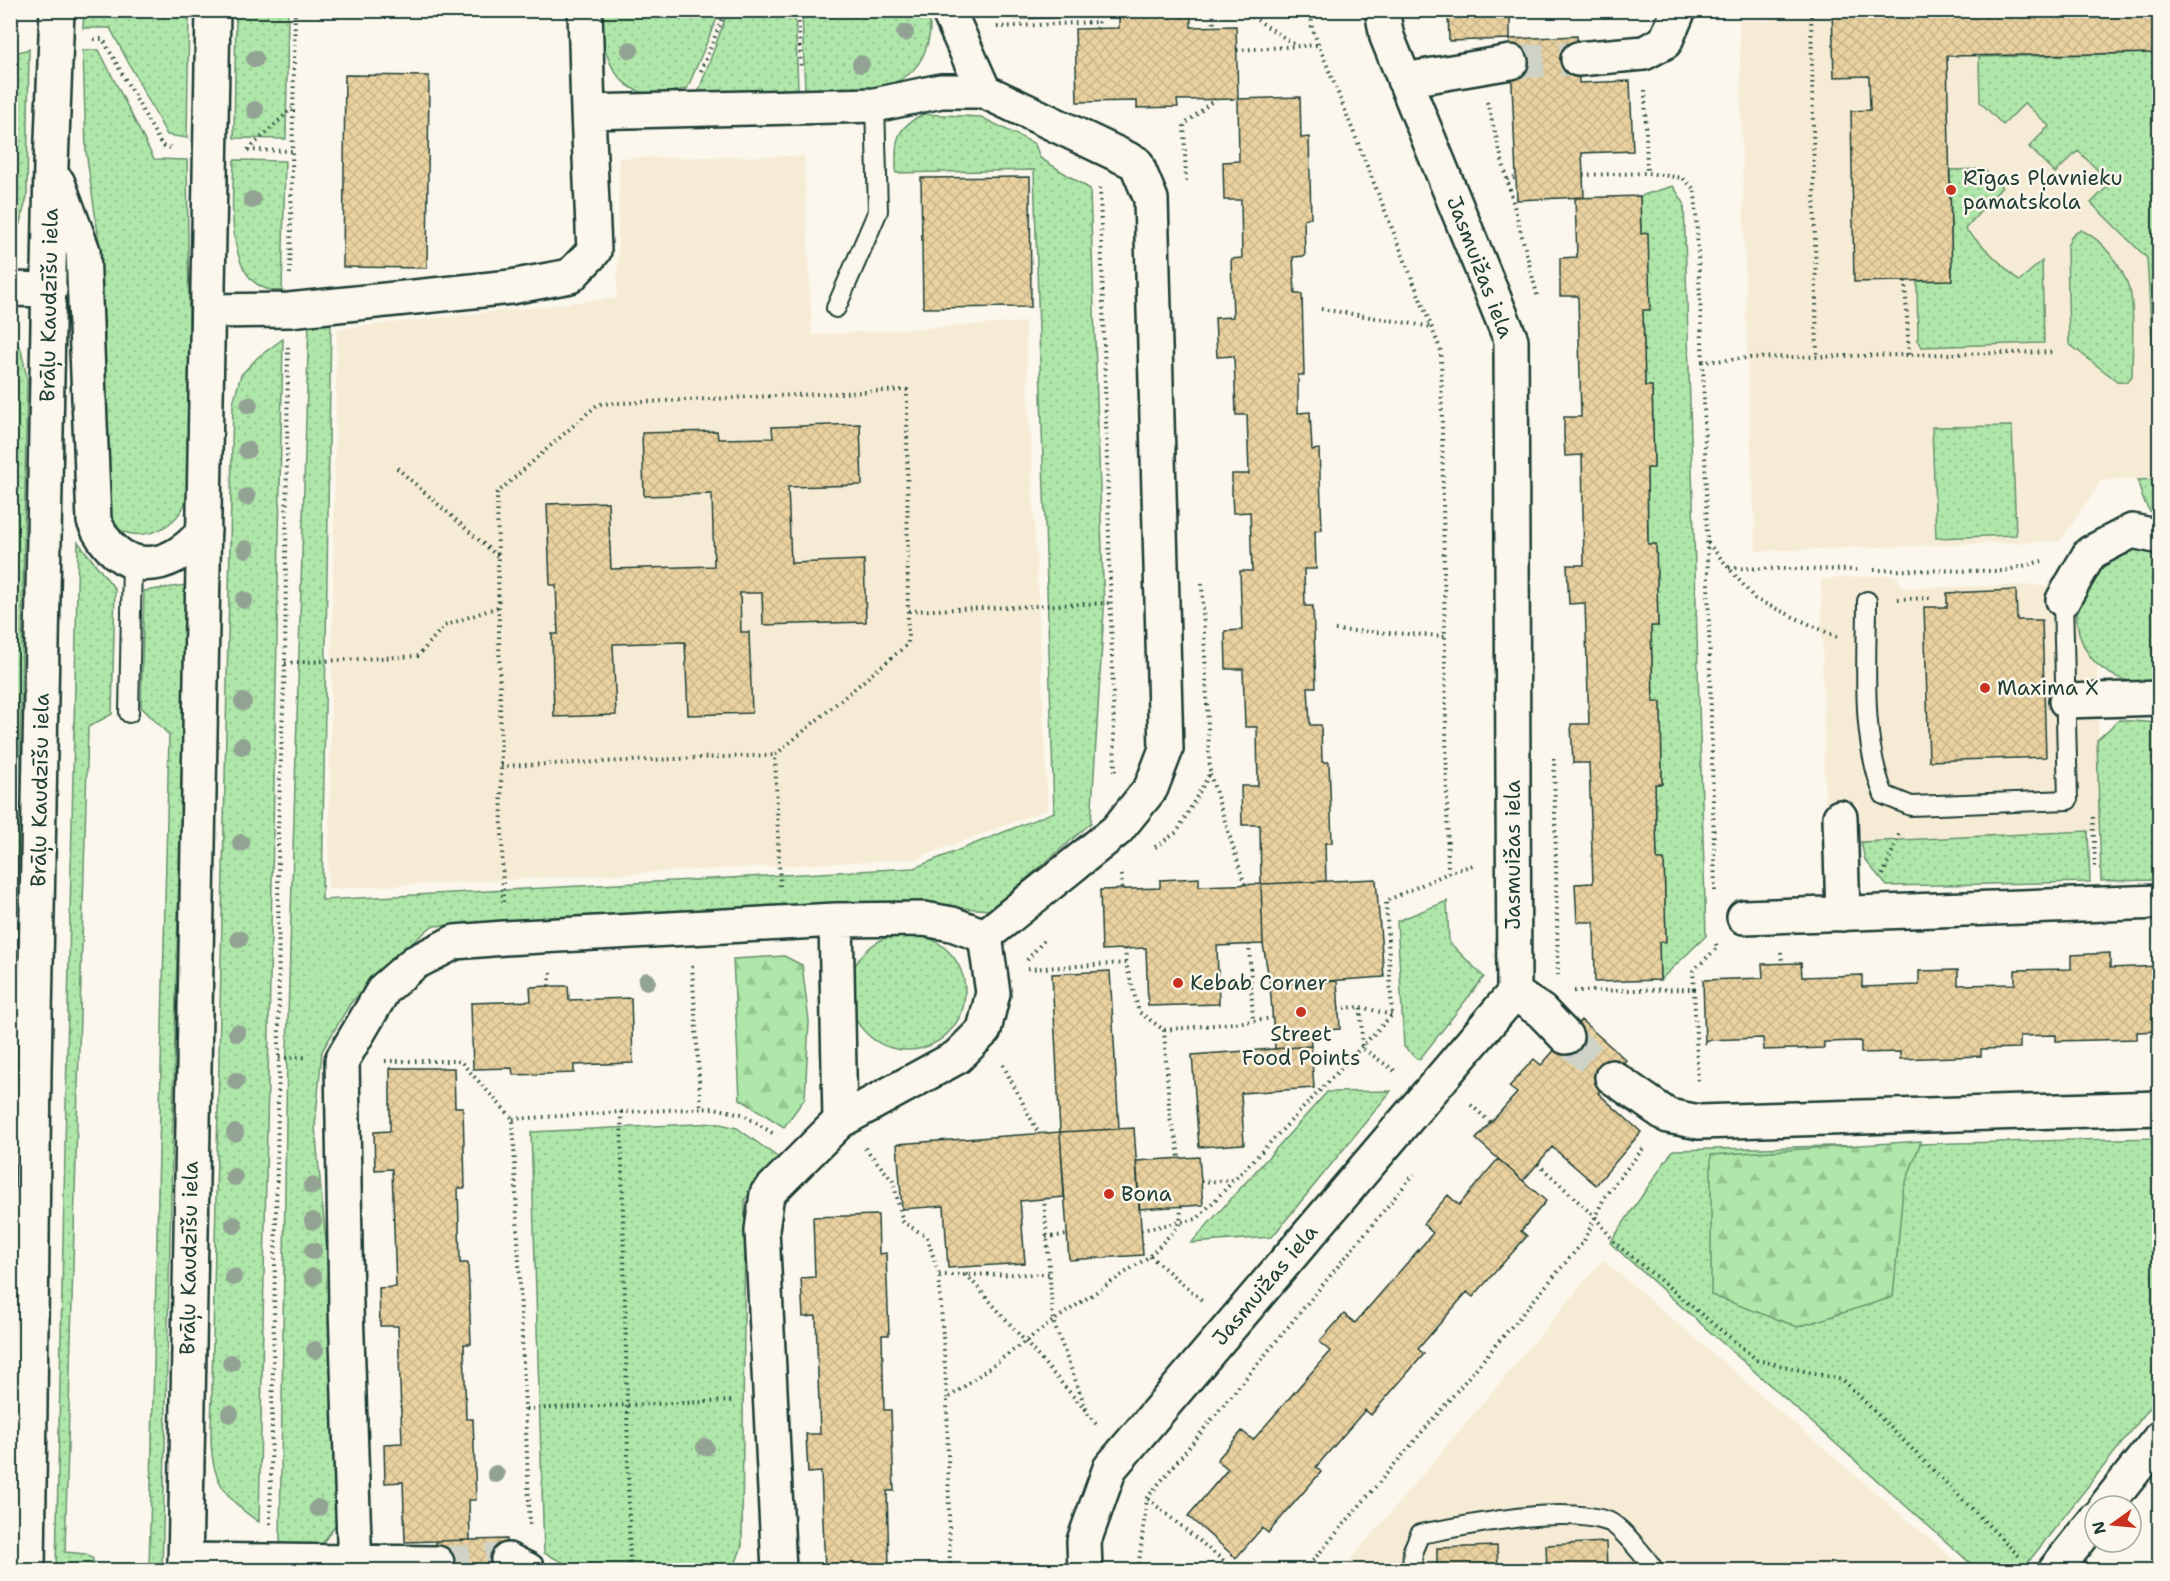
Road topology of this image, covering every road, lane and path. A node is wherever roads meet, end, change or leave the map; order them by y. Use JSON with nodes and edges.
{"nodes":[{"id":1,"x":57,"y":10,"type":"edge"},
{"id":2,"x":213,"y":10,"type":"edge"},
{"id":3,"x":295,"y":10,"type":"edge"},
{"id":4,"x":585,"y":10,"type":"edge"},
{"id":5,"x":723,"y":10,"type":"edge"},
{"id":6,"x":798,"y":10,"type":"edge"},
{"id":7,"x":948,"y":10,"type":"edge"},
{"id":8,"x":1101,"y":10,"type":"edge"},
{"id":9,"x":1213,"y":10,"type":"edge"},
{"id":10,"x":1242,"y":10,"type":"edge"},
{"id":11,"x":1311,"y":10,"type":"edge"},
{"id":12,"x":1382,"y":10,"type":"edge"},
{"id":13,"x":1679,"y":10,"type":"edge"},
{"id":14,"x":1811,"y":10,"type":"edge"},
{"id":15,"x":1098,"y":22,"type":"junction"},
{"id":16,"x":1214,"y":26,"type":"dead end"},
{"id":17,"x":986,"y":27,"type":"dead end"},
{"id":18,"x":1097,"y":29,"type":"dead end"},
{"id":19,"x":84,"y":39,"type":"dead end"},
{"id":20,"x":1318,"y":45,"type":"junction"},
{"id":21,"x":1298,"y":46,"type":"junction"},
{"id":22,"x":1237,"y":50,"type":"dead end"},
{"id":23,"x":1644,"y":52,"type":"junction"},
{"id":24,"x":1578,"y":59,"type":"tunnel mouth"},
{"id":25,"x":1511,"y":62,"type":"tunnel mouth"},
{"id":26,"x":1477,"y":66,"type":"junction"},
{"id":27,"x":1404,"y":80,"type":"junction"},
{"id":28,"x":984,"y":91,"type":"junction"},
{"id":29,"x":875,"y":105,"type":"junction"},
{"id":30,"x":802,"y":106,"type":"junction"},
{"id":31,"x":293,"y":107,"type":"junction"},
{"id":32,"x":691,"y":109,"type":"junction"},
{"id":33,"x":588,"y":112,"type":"junction"},
{"id":34,"x":1099,"y":146,"type":"junction"},
{"id":35,"x":174,"y":148,"type":"dead end"},
{"id":36,"x":241,"y":150,"type":"dead end"},
{"id":37,"x":248,"y":150,"type":"junction"},
{"id":38,"x":292,"y":151,"type":"junction"},
{"id":39,"x":51,"y":165,"type":"junction"},
{"id":40,"x":1647,"y":172,"type":"junction"},
{"id":41,"x":1583,"y":175,"type":"dead end"},
{"id":42,"x":1516,"y":178,"type":"dead end"},
{"id":43,"x":1507,"y":179,"type":"junction"},
{"id":44,"x":1905,"y":281,"type":"dead end"},
{"id":45,"x":10,"y":289,"type":"edge"},
{"id":46,"x":50,"y":290,"type":"junction"},
{"id":47,"x":836,"y":308,"type":"dead end"},
{"id":48,"x":1540,"y":308,"type":"dead end"},
{"id":49,"x":1322,"y":309,"type":"dead end"},
{"id":50,"x":289,"y":310,"type":"junction"},
{"id":51,"x":209,"y":311,"type":"junction"},
{"id":52,"x":1432,"y":327,"type":"junction"},
{"id":53,"x":2055,"y":352,"type":"dead end"},
{"id":54,"x":1909,"y":355,"type":"junction"},
{"id":55,"x":1817,"y":357,"type":"junction"},
{"id":56,"x":1703,"y":362,"type":"junction"},
{"id":57,"x":397,"y":468,"type":"dead end"},
{"id":58,"x":204,"y":531,"type":"junction"},
{"id":59,"x":2160,"y":537,"type":"edge"},
{"id":60,"x":1707,"y":542,"type":"junction"},
{"id":61,"x":2090,"y":553,"type":"junction"},
{"id":62,"x":498,"y":557,"type":"junction"},
{"id":63,"x":132,"y":562,"type":"junction"},
{"id":64,"x":1729,"y":568,"type":"junction"},
{"id":65,"x":2063,"y":600,"type":"joint"},
{"id":66,"x":1867,"y":601,"type":"dead end"},
{"id":67,"x":1111,"y":603,"type":"junction"},
{"id":68,"x":498,"y":607,"type":"junction"},
{"id":69,"x":909,"y":611,"type":"junction"},
{"id":70,"x":1335,"y":630,"type":"dead end"},
{"id":71,"x":1445,"y":636,"type":"junction"},
{"id":72,"x":1867,"y":651,"type":"junction"},
{"id":73,"x":285,"y":663,"type":"junction"},
{"id":74,"x":2160,"y":698,"type":"edge"},
{"id":75,"x":2066,"y":701,"type":"junction"},
{"id":76,"x":129,"y":713,"type":"dead end"},
{"id":77,"x":1554,"y":747,"type":"dead end"},
{"id":78,"x":775,"y":755,"type":"junction"},
{"id":79,"x":501,"y":766,"type":"junction"},
{"id":80,"x":1210,"y":773,"type":"dead end"},
{"id":81,"x":1911,"y":806,"type":"junction"},
{"id":82,"x":1840,"y":817,"type":"dead end"},
{"id":83,"x":1117,"y":831,"type":"junction"},
{"id":84,"x":503,"y":882,"type":"dead end"},
{"id":85,"x":1245,"y":885,"type":"dead end"},
{"id":86,"x":1715,"y":900,"type":"dead end"},
{"id":87,"x":2160,"y":902,"type":"edge"},
{"id":88,"x":1856,"y":913,"type":"junction"},
{"id":89,"x":1744,"y":917,"type":"dead end"},
{"id":90,"x":836,"y":920,"type":"junction"},
{"id":91,"x":782,"y":922,"type":"junction"},
{"id":92,"x":690,"y":927,"type":"junction"},
{"id":93,"x":985,"y":936,"type":"junction"},
{"id":94,"x":1716,"y":936,"type":"dead end"},
{"id":95,"x":1249,"y":945,"type":"dead end"},
{"id":96,"x":1125,"y":949,"type":"dead end"},
{"id":97,"x":1126,"y":963,"type":"junction"},
{"id":98,"x":1018,"y":970,"type":"dead end"},
{"id":99,"x":1694,"y":989,"type":"junction"},
{"id":100,"x":1514,"y":993,"type":"junction"},
{"id":101,"x":1551,"y":1001,"type":"junction"},
{"id":102,"x":1361,"y":1007,"type":"junction"},
{"id":103,"x":1338,"y":1008,"type":"dead end"},
{"id":104,"x":1392,"y":1015,"type":"junction"},
{"id":105,"x":1274,"y":1018,"type":"dead end"},
{"id":106,"x":1253,"y":1021,"type":"junction"},
{"id":107,"x":1164,"y":1030,"type":"junction"},
{"id":108,"x":1566,"y":1037,"type":"tunnel mouth"},
{"id":109,"x":1362,"y":1048,"type":"junction"},
{"id":110,"x":998,"y":1055,"type":"dead end"},
{"id":111,"x":279,"y":1058,"type":"junction"},
{"id":112,"x":342,"y":1060,"type":"junction"},
{"id":113,"x":1612,"y":1077,"type":"tunnel mouth"},
{"id":114,"x":1478,"y":1095,"type":"dead end"},
{"id":115,"x":1471,"y":1105,"type":"junction"},
{"id":116,"x":2160,"y":1108,"type":"edge"},
{"id":117,"x":701,"y":1109,"type":"junction"},
{"id":118,"x":621,"y":1112,"type":"junction"},
{"id":119,"x":1463,"y":1114,"type":"dead end"},
{"id":120,"x":1668,"y":1116,"type":"junction"},
{"id":121,"x":513,"y":1119,"type":"junction"},
{"id":122,"x":840,"y":1121,"type":"junction"},
{"id":123,"x":1699,"y":1122,"type":"junction"},
{"id":124,"x":1491,"y":1123,"type":"dead end"},
{"id":125,"x":1039,"y":1134,"type":"dead end"},
{"id":126,"x":803,"y":1156,"type":"junction"},
{"id":127,"x":1179,"y":1158,"type":"dead end"},
{"id":128,"x":1538,"y":1164,"type":"dead end"},
{"id":129,"x":1418,"y":1169,"type":"dead end"},
{"id":130,"x":1233,"y":1180,"type":"junction"},
{"id":131,"x":1201,"y":1182,"type":"dead end"},
{"id":132,"x":1044,"y":1198,"type":"dead end"},
{"id":133,"x":1181,"y":1206,"type":"dead end"},
{"id":134,"x":1596,"y":1218,"type":"junction"},
{"id":135,"x":1180,"y":1224,"type":"junction"},
{"id":136,"x":1141,"y":1230,"type":"dead end"},
{"id":137,"x":1067,"y":1235,"type":"dead end"},
{"id":138,"x":1046,"y":1237,"type":"junction"},
{"id":139,"x":1150,"y":1256,"type":"junction"},
{"id":140,"x":966,"y":1274,"type":"junction"},
{"id":141,"x":1049,"y":1274,"type":"junction"},
{"id":142,"x":939,"y":1275,"type":"junction"},
{"id":143,"x":1203,"y":1301,"type":"dead end"},
{"id":144,"x":1053,"y":1321,"type":"junction"},
{"id":145,"x":1025,"y":1341,"type":"junction"},
{"id":146,"x":947,"y":1399,"type":"junction"},
{"id":147,"x":770,"y":1402,"type":"junction"},
{"id":148,"x":627,"y":1406,"type":"junction"},
{"id":149,"x":526,"y":1409,"type":"junction"},
{"id":150,"x":1088,"y":1414,"type":"junction"},
{"id":151,"x":2160,"y":1438,"type":"edge"},
{"id":152,"x":1121,"y":1455,"type":"junction"},
{"id":153,"x":2116,"y":1494,"type":"edge"},
{"id":154,"x":1147,"y":1498,"type":"junction"},
{"id":155,"x":2083,"y":1530,"type":"edge"},
{"id":156,"x":522,"y":1557,"type":"edge"},
{"id":157,"x":269,"y":1560,"type":"junction"},
{"id":158,"x":437,"y":1563,"type":"tunnel mouth"},
{"id":159,"x":185,"y":1565,"type":"edge"},
{"id":160,"x":2040,"y":1566,"type":"edge"},
{"id":161,"x":355,"y":1567,"type":"edge"},
{"id":162,"x":1085,"y":1568,"type":"edge"},
{"id":163,"x":28,"y":1570,"type":"edge"},
{"id":164,"x":630,"y":1570,"type":"edge"},
{"id":165,"x":779,"y":1570,"type":"edge"},
{"id":166,"x":950,"y":1570,"type":"edge"},
{"id":167,"x":994,"y":1570,"type":"edge"},
{"id":168,"x":1138,"y":1570,"type":"edge"},
{"id":169,"x":1235,"y":1570,"type":"edge"},
{"id":170,"x":1305,"y":1570,"type":"edge"},
{"id":171,"x":1412,"y":1570,"type":"edge"},
{"id":172,"x":1654,"y":1570,"type":"edge"}],
"edges":[{"from":1,"to":39,"type":"street","name":"Brāļu Kaudzīšu iela"},
{"from":2,"to":51,"type":"street","name":"Brāļu Kaudzīšu iela"},
{"from":3,"to":31,"type":"path"},
{"from":4,"to":33,"type":"street"},
{"from":5,"to":32,"type":"path"},
{"from":6,"to":30,"type":"path"},
{"from":7,"to":28,"type":"street"},
{"from":8,"to":15,"type":"path"},
{"from":9,"to":16,"type":"path"},
{"from":10,"to":21,"type":"path"},
{"from":11,"to":20,"type":"path"},
{"from":12,"to":27,"type":"street","name":"Jasmuižas iela"},
{"from":13,"to":23,"type":"street"},
{"from":14,"to":55,"type":"path"},
{"from":15,"to":17,"type":"path"},
{"from":15,"to":18,"type":"path"},
{"from":19,"to":35,"type":"path"},
{"from":20,"to":21,"type":"path"},
{"from":20,"to":52,"type":"path"},
{"from":21,"to":22,"type":"path"},
{"from":23,"to":24,"type":"street"},
{"from":23,"to":40,"type":"path"},
{"from":25,"to":26,"type":"street"},
{"from":26,"to":27,"type":"street"},
{"from":26,"to":43,"type":"path"},
{"from":27,"to":100,"type":"street","name":"Jasmuižas iela"},
{"from":28,"to":29,"type":"street"},
{"from":28,"to":34,"type":"street"},
{"from":29,"to":30,"type":"street"},
{"from":29,"to":47,"type":"lane"},
{"from":30,"to":32,"type":"street"},
{"from":31,"to":37,"type":"path"},
{"from":31,"to":38,"type":"path"},
{"from":32,"to":33,"type":"street"},
{"from":33,"to":50,"type":"street"},
{"from":34,"to":67,"type":"path"},
{"from":34,"to":83,"type":"street"},
{"from":36,"to":37,"type":"path"},
{"from":37,"to":38,"type":"path"},
{"from":38,"to":50,"type":"path"},
{"from":39,"to":46,"type":"street","name":"Brāļu Kaudzīšu iela"},
{"from":39,"to":63,"type":"street"},
{"from":40,"to":41,"type":"path"},
{"from":40,"to":56,"type":"path"},
{"from":42,"to":43,"type":"path"},
{"from":43,"to":48,"type":"path"},
{"from":44,"to":54,"type":"path"},
{"from":45,"to":46,"type":"street"},
{"from":46,"to":163,"type":"street","name":"Brāļu Kaudzīšu iela"},
{"from":49,"to":52,"type":"path"},
{"from":50,"to":51,"type":"street"},
{"from":50,"to":73,"type":"path"},
{"from":51,"to":58,"type":"street","name":"Brāļu Kaudzīšu iela"},
{"from":52,"to":71,"type":"path"},
{"from":53,"to":54,"type":"path"},
{"from":54,"to":55,"type":"path"},
{"from":55,"to":56,"type":"path"},
{"from":56,"to":60,"type":"path"},
{"from":57,"to":62,"type":"path"},
{"from":58,"to":63,"type":"street"},
{"from":58,"to":159,"type":"street","name":"Brāļu Kaudzīšu iela"},
{"from":59,"to":61,"type":"street"},
{"from":60,"to":64,"type":"path"},
{"from":60,"to":86,"type":"path"},
{"from":61,"to":64,"type":"path"},
{"from":61,"to":65,"type":"street"},
{"from":62,"to":68,"type":"path"},
{"from":62,"to":69,"type":"path"},
{"from":63,"to":76,"type":"lane"},
{"from":64,"to":72,"type":"path"},
{"from":65,"to":75,"type":"lane"},
{"from":66,"to":72,"type":"lane"},
{"from":67,"to":69,"type":"path"},
{"from":67,"to":83,"type":"path"},
{"from":68,"to":73,"type":"path"},
{"from":68,"to":79,"type":"path"},
{"from":69,"to":78,"type":"path"},
{"from":70,"to":71,"type":"path"},
{"from":71,"to":104,"type":"path"},
{"from":72,"to":81,"type":"lane"},
{"from":73,"to":111,"type":"path"},
{"from":74,"to":75,"type":"street"},
{"from":75,"to":81,"type":"lane"},
{"from":77,"to":101,"type":"path"},
{"from":78,"to":79,"type":"path"},
{"from":78,"to":91,"type":"path"},
{"from":79,"to":84,"type":"path"},
{"from":80,"to":85,"type":"path"},
{"from":81,"to":88,"type":"path"},
{"from":82,"to":88,"type":"street"},
{"from":83,"to":93,"type":"street"},
{"from":87,"to":88,"type":"street"},
{"from":88,"to":89,"type":"street"},
{"from":90,"to":91,"type":"street"},
{"from":90,"to":93,"type":"street"},
{"from":90,"to":122,"type":"street"},
{"from":91,"to":92,"type":"street"},
{"from":92,"to":112,"type":"street"},
{"from":92,"to":117,"type":"path"},
{"from":93,"to":122,"type":"street"},
{"from":94,"to":99,"type":"path"},
{"from":95,"to":106,"type":"path"},
{"from":96,"to":97,"type":"path"},
{"from":97,"to":98,"type":"path"},
{"from":97,"to":107,"type":"path"},
{"from":99,"to":101,"type":"path"},
{"from":99,"to":123,"type":"path"},
{"from":100,"to":101,"type":"street"},
{"from":100,"to":152,"type":"street","name":"Jasmuižas iela"},
{"from":101,"to":108,"type":"street"},
{"from":102,"to":103,"type":"path"},
{"from":102,"to":104,"type":"path"},
{"from":102,"to":109,"type":"path"},
{"from":104,"to":109,"type":"path"},
{"from":105,"to":106,"type":"path"},
{"from":106,"to":107,"type":"path"},
{"from":107,"to":127,"type":"path"},
{"from":109,"to":130,"type":"path"},
{"from":110,"to":125,"type":"path"},
{"from":111,"to":112,"type":"path"},
{"from":111,"to":157,"type":"path"},
{"from":112,"to":121,"type":"path"},
{"from":112,"to":161,"type":"street"},
{"from":113,"to":120,"type":"street"},
{"from":114,"to":115,"type":"path"},
{"from":115,"to":119,"type":"path"},
{"from":115,"to":124,"type":"path"},
{"from":116,"to":123,"type":"street"},
{"from":117,"to":118,"type":"path"},
{"from":117,"to":126,"type":"path"},
{"from":118,"to":121,"type":"path"},
{"from":118,"to":148,"type":"path"},
{"from":120,"to":123,"type":"street"},
{"from":120,"to":134,"type":"path"},
{"from":121,"to":149,"type":"path"},
{"from":122,"to":126,"type":"street"},
{"from":122,"to":142,"type":"path"},
{"from":126,"to":147,"type":"street"},
{"from":128,"to":134,"type":"path"},
{"from":129,"to":154,"type":"path"},
{"from":130,"to":131,"type":"path"},
{"from":130,"to":135,"type":"path"},
{"from":132,"to":138,"type":"path"},
{"from":133,"to":135,"type":"path"},
{"from":134,"to":160,"type":"path"},
{"from":134,"to":170,"type":"path"},
{"from":135,"to":136,"type":"path"},
{"from":135,"to":139,"type":"path"},
{"from":137,"to":138,"type":"path"},
{"from":138,"to":141,"type":"path"},
{"from":139,"to":143,"type":"path"},
{"from":139,"to":144,"type":"path"},
{"from":140,"to":141,"type":"path"},
{"from":140,"to":142,"type":"path"},
{"from":140,"to":145,"type":"path"},
{"from":141,"to":144,"type":"path"},
{"from":142,"to":146,"type":"path"},
{"from":144,"to":145,"type":"path"},
{"from":144,"to":150,"type":"path"},
{"from":145,"to":146,"type":"path"},
{"from":145,"to":150,"type":"path"},
{"from":146,"to":166,"type":"path"},
{"from":147,"to":148,"type":"path"},
{"from":147,"to":165,"type":"street"},
{"from":148,"to":149,"type":"path"},
{"from":148,"to":164,"type":"path"},
{"from":149,"to":156,"type":"path"},
{"from":150,"to":152,"type":"path"},
{"from":151,"to":153,"type":"street"},
{"from":152,"to":162,"type":"street","name":"Jasmuižas iela"},
{"from":154,"to":168,"type":"path"},
{"from":154,"to":169,"type":"path"},
{"from":155,"to":160,"type":"street"},
{"from":157,"to":159,"type":"street"},
{"from":157,"to":161,"type":"street"},
{"from":158,"to":161,"type":"street"},
{"from":162,"to":167,"type":"path"},
{"from":171,"to":172,"type":"lane"}]}
